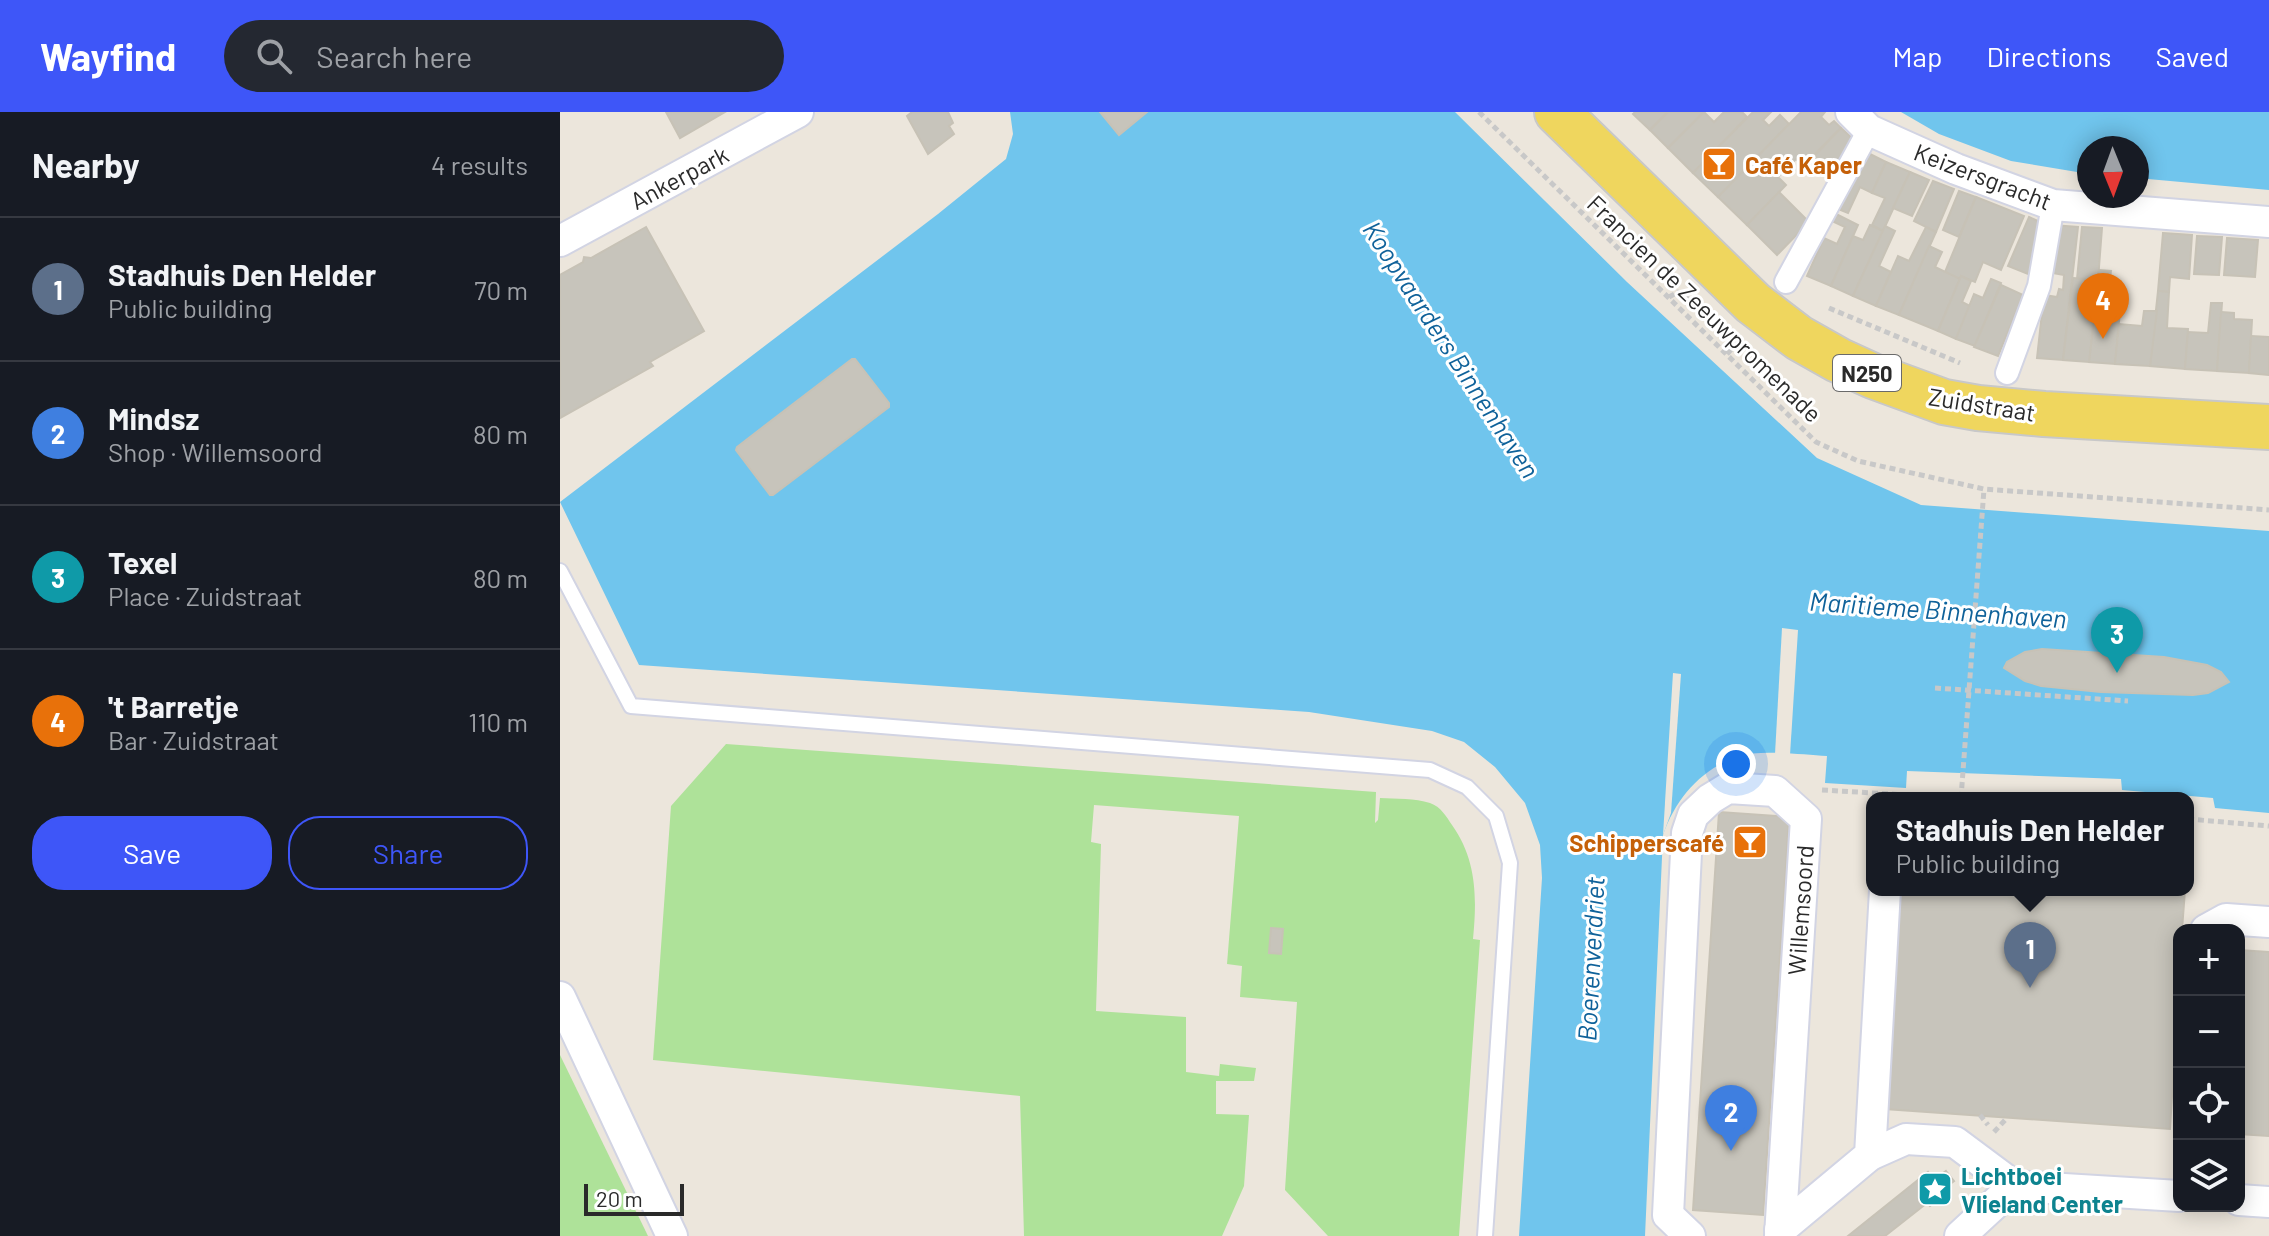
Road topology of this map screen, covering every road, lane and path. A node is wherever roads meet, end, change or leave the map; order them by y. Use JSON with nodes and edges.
{"nodes":[{"id":1,"x":798,"y":112,"type":"edge"},
{"id":2,"x":1479,"y":112,"type":"edge"},
{"id":3,"x":1557,"y":112,"type":"edge"},
{"id":4,"x":1860,"y":121,"type":"edge"},
{"id":5,"x":2053,"y":205,"type":"junction"},
{"id":6,"x":2269,"y":222,"type":"edge"},
{"id":7,"x":560,"y":241,"type":"edge"},
{"id":8,"x":1786,"y":282,"type":"joint"},
{"id":9,"x":1741,"y":339,"type":"dead end"},
{"id":10,"x":1727,"y":354,"type":"junction"},
{"id":11,"x":2007,"y":373,"type":"joint"},
{"id":12,"x":2269,"y":427,"type":"edge"},
{"id":13,"x":1984,"y":489,"type":"junction"},
{"id":14,"x":2269,"y":510,"type":"edge"},
{"id":15,"x":560,"y":571,"type":"edge"},
{"id":16,"x":1935,"y":688,"type":"dead end"},
{"id":17,"x":1970,"y":690,"type":"junction"},
{"id":18,"x":2128,"y":701,"type":"dead end"},
{"id":19,"x":1818,"y":790,"type":"dead end"},
{"id":20,"x":1962,"y":792,"type":"edge"},
{"id":21,"x":1866,"y":793,"type":"edge"},
{"id":22,"x":2194,"y":820,"type":"edge"},
{"id":23,"x":2269,"y":826,"type":"edge"},
{"id":24,"x":1885,"y":896,"type":"edge"},
{"id":25,"x":2269,"y":922,"type":"edge"},
{"id":26,"x":2217,"y":924,"type":"edge"},
{"id":27,"x":560,"y":997,"type":"edge"},
{"id":28,"x":2007,"y":1118,"type":"dead end"},
{"id":29,"x":1994,"y":1132,"type":"dead end"},
{"id":30,"x":1870,"y":1155,"type":"junction"},
{"id":31,"x":2014,"y":1186,"type":"junction"},
{"id":32,"x":2173,"y":1196,"type":"edge"},
{"id":33,"x":2245,"y":1200,"type":"edge"},
{"id":34,"x":2269,"y":1202,"type":"edge"},
{"id":35,"x":1780,"y":1233,"type":"edge"},
{"id":36,"x":672,"y":1236,"type":"edge"},
{"id":37,"x":1485,"y":1236,"type":"edge"},
{"id":38,"x":1690,"y":1236,"type":"edge"},
{"id":39,"x":1960,"y":1236,"type":"edge"}],
"edges":[{"from":1,"to":7,"type":"street","name":"Ankerpark"},
{"from":2,"to":10,"type":"path","name":"Francien de Zeeuwpromenade"},
{"from":3,"to":12,"type":"main road","name":"Zuidstraat","number":"N250"},
{"from":4,"to":5,"type":"street","name":"Keizersgracht"},
{"from":4,"to":8,"type":"street"},
{"from":5,"to":6,"type":"street","name":"Keizersgracht"},
{"from":5,"to":11,"type":"street","name":"Zuidstraat"},
{"from":8,"to":11,"type":"path"},
{"from":9,"to":10,"type":"path"},
{"from":10,"to":13,"type":"path","name":"Francien de Zeeuwpromenade"},
{"from":13,"to":14,"type":"path","name":"Francien de Zeeuwpromenade"},
{"from":13,"to":17,"type":"path"},
{"from":15,"to":37,"type":"lane"},
{"from":16,"to":17,"type":"path"},
{"from":17,"to":18,"type":"path"},
{"from":17,"to":20,"type":"path"},
{"from":19,"to":21,"type":"path"},
{"from":22,"to":23,"type":"path"},
{"from":24,"to":30,"type":"street"},
{"from":25,"to":26,"type":"street"},
{"from":27,"to":36,"type":"street"},
{"from":28,"to":29,"type":"path"},
{"from":30,"to":31,"type":"street","name":"Willemsoord"},
{"from":30,"to":35,"type":"street","name":"Willemsoord"},
{"from":31,"to":32,"type":"street"},
{"from":31,"to":39,"type":"street"},
{"from":33,"to":34,"type":"street"},
{"from":35,"to":38,"type":"street","name":"Willemsoord"}]}
